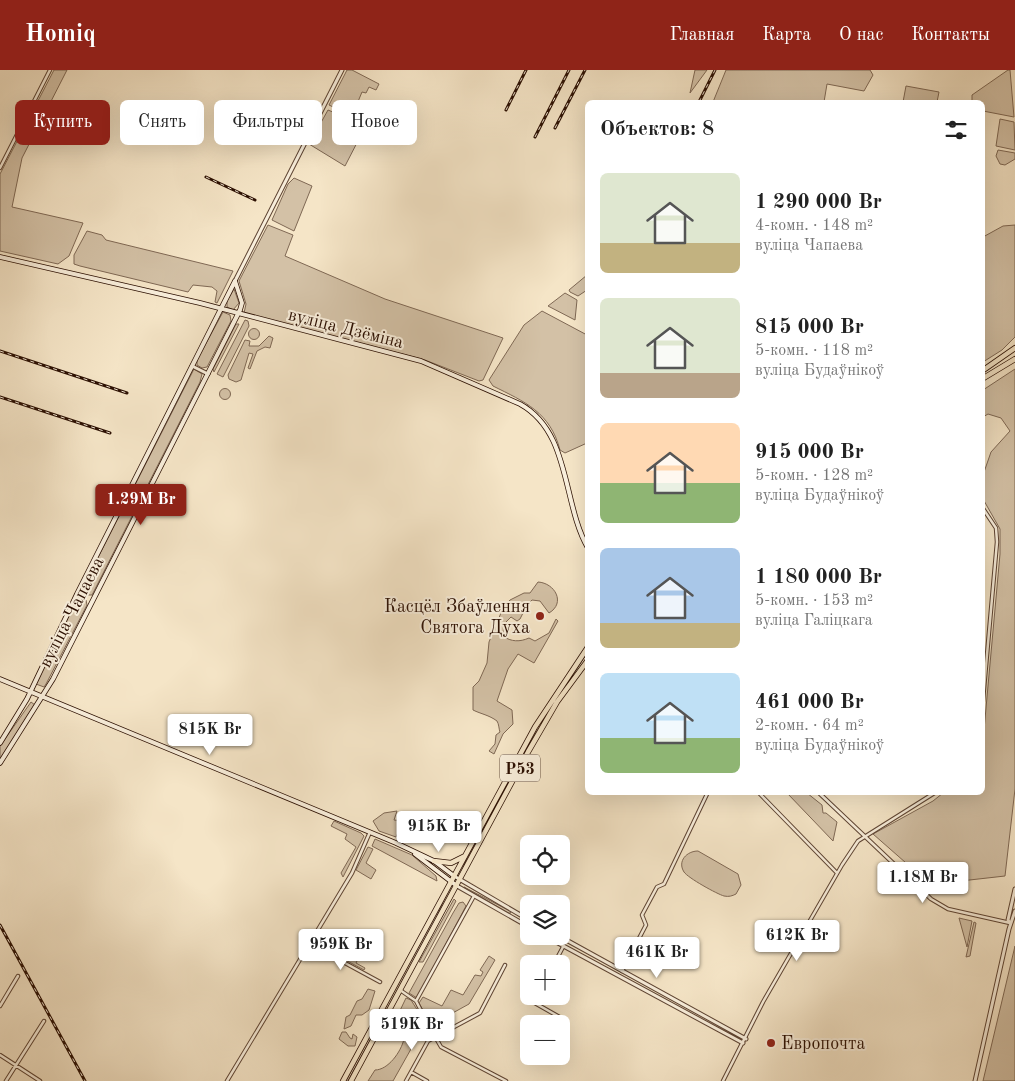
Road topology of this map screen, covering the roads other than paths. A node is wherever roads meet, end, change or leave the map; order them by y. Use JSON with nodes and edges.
{"nodes":[{"id":1,"x":50,"y":70,"type":"edge"},
{"id":2,"x":342,"y":70,"type":"edge"},
{"id":3,"x":0,"y":168,"type":"edge"},
{"id":4,"x":0,"y":257,"type":"edge"},
{"id":5,"x":235,"y":280,"type":"junction"},
{"id":6,"x":221,"y":309,"type":"junction"},
{"id":7,"x":238,"y":314,"type":"junction"},
{"id":8,"x":1015,"y":348,"type":"edge"},
{"id":9,"x":1015,"y":359,"type":"edge"},
{"id":10,"x":192,"y":366,"type":"junction"},
{"id":11,"x":985,"y":369,"type":"edge"},
{"id":12,"x":208,"y":374,"type":"junction"},
{"id":13,"x":985,"y":377,"type":"edge"},
{"id":14,"x":985,"y":512,"type":"edge"},
{"id":15,"x":585,"y":542,"type":"edge"},
{"id":16,"x":585,"y":651,"type":"edge"},
{"id":17,"x":585,"y":664,"type":"edge"},
{"id":18,"x":985,"y":677,"type":"edge"},
{"id":19,"x":0,"y":679,"type":"edge"},
{"id":20,"x":30,"y":692,"type":"junction"},
{"id":21,"x":43,"y":697,"type":"junction"},
{"id":22,"x":0,"y":743,"type":"edge"},
{"id":23,"x":0,"y":763,"type":"edge"},
{"id":24,"x":707,"y":795,"type":"edge"},
{"id":25,"x":761,"y":795,"type":"edge"},
{"id":26,"x":821,"y":795,"type":"edge"},
{"id":27,"x":931,"y":795,"type":"edge"},
{"id":28,"x":370,"y":832,"type":"junction"},
{"id":29,"x":863,"y":836,"type":"junction"},
{"id":30,"x":412,"y":850,"type":"junction"},
{"id":31,"x":466,"y":855,"type":"junction"},
{"id":32,"x":434,"y":861,"type":"junction"},
{"id":33,"x":838,"y":873,"type":"junction"},
{"id":34,"x":454,"y":876,"type":"junction"},
{"id":35,"x":460,"y":881,"type":"junction"},
{"id":36,"x":451,"y":882,"type":"junction"},
{"id":37,"x":457,"y":886,"type":"junction"},
{"id":38,"x":1015,"y":889,"type":"edge"},
{"id":39,"x":474,"y":896,"type":"junction"},
{"id":40,"x":1015,"y":911,"type":"edge"},
{"id":41,"x":520,"y":914,"type":"edge"},
{"id":42,"x":520,"y":918,"type":"edge"},
{"id":43,"x":519,"y":921,"type":"joint"},
{"id":44,"x":1010,"y":923,"type":"junction"},
{"id":45,"x":570,"y":942,"type":"edge"},
{"id":46,"x":310,"y":944,"type":"junction"},
{"id":47,"x":560,"y":945,"type":"edge"},
{"id":48,"x":563,"y":947,"type":"junction"},
{"id":49,"x":559,"y":955,"type":"edge"},
{"id":50,"x":505,"y":966,"type":"dead end"},
{"id":51,"x":622,"y":971,"type":"junction"},
{"id":52,"x":18,"y":976,"type":"dead end"},
{"id":53,"x":380,"y":982,"type":"dead end"},
{"id":54,"x":648,"y":985,"type":"junction"},
{"id":55,"x":400,"y":990,"type":"junction"},
{"id":56,"x":645,"y":991,"type":"junction"},
{"id":57,"x":416,"y":1002,"type":"junction"},
{"id":58,"x":538,"y":1005,"type":"edge"},
{"id":59,"x":0,"y":1006,"type":"edge"},
{"id":60,"x":556,"y":1015,"type":"edge"},
{"id":61,"x":44,"y":1021,"type":"dead end"},
{"id":62,"x":430,"y":1028,"type":"dead end"},
{"id":63,"x":434,"y":1035,"type":"junction"},
{"id":64,"x":746,"y":1039,"type":"junction"},
{"id":65,"x":743,"y":1044,"type":"junction"},
{"id":66,"x":0,"y":1055,"type":"edge"},
{"id":67,"x":16,"y":1065,"type":"junction"},
{"id":68,"x":411,"y":1072,"type":"junction"},
{"id":69,"x":6,"y":1081,"type":"edge"},
{"id":70,"x":40,"y":1081,"type":"edge"},
{"id":71,"x":227,"y":1081,"type":"edge"},
{"id":72,"x":343,"y":1081,"type":"edge"},
{"id":73,"x":350,"y":1081,"type":"edge"},
{"id":74,"x":406,"y":1081,"type":"edge"},
{"id":75,"x":427,"y":1081,"type":"edge"},
{"id":76,"x":506,"y":1081,"type":"edge"},
{"id":77,"x":723,"y":1081,"type":"edge"},
{"id":78,"x":975,"y":1081,"type":"edge"}],
"edges":[{"from":1,"to":3,"type":"street"},
{"from":2,"to":5,"type":"street","name":"вуліца Чапаева"},
{"from":4,"to":6,"type":"main road","name":"вуліца Дзёміна"},
{"from":5,"to":6,"type":"main road","name":"вуліца Чапаева"},
{"from":5,"to":7,"type":"main road","name":"вуліца Чапаева"},
{"from":6,"to":7,"type":"main road","name":"вуліца Дзёміна"},
{"from":6,"to":10,"type":"main road","name":"вуліца Чапаева"},
{"from":7,"to":12,"type":"main road","name":"вуліца Чапаева"},
{"from":7,"to":15,"type":"main road","name":"вуліца Дзёміна"},
{"from":8,"to":11,"type":"main road"},
{"from":9,"to":13,"type":"main road"},
{"from":10,"to":12,"type":"street"},
{"from":10,"to":20,"type":"main road","name":"вуліца Чапаева"},
{"from":12,"to":21,"type":"main road","name":"вуліца Чапаева"},
{"from":14,"to":18,"type":"street"},
{"from":16,"to":31,"type":"main road","number":"Р53"},
{"from":17,"to":35,"type":"main road","number":"Р53"},
{"from":19,"to":20,"type":"main road"},
{"from":20,"to":21,"type":"main road"},
{"from":20,"to":22,"type":"main road","name":"вуліца Чапаева"},
{"from":21,"to":23,"type":"main road","name":"вуліца Чапаева"},
{"from":21,"to":28,"type":"main road"},
{"from":24,"to":51,"type":"street"},
{"from":25,"to":33,"type":"street"},
{"from":26,"to":29,"type":"street"},
{"from":27,"to":29,"type":"street"},
{"from":28,"to":30,"type":"main road"},
{"from":28,"to":46,"type":"street"},
{"from":29,"to":33,"type":"street"},
{"from":29,"to":44,"type":"street"},
{"from":30,"to":32,"type":"main road"},
{"from":30,"to":36,"type":"main road"},
{"from":31,"to":32,"type":"main road"},
{"from":31,"to":34,"type":"main road","number":"Р53"},
{"from":32,"to":34,"type":"main road"},
{"from":33,"to":64,"type":"street"},
{"from":34,"to":35,"type":"street"},
{"from":34,"to":36,"type":"main road","number":"Р53"},
{"from":35,"to":37,"type":"main road","number":"Р53"},
{"from":35,"to":41,"type":"street"},
{"from":36,"to":37,"type":"main road"},
{"from":36,"to":72,"type":"main road","number":"Р53"},
{"from":37,"to":39,"type":"street"},
{"from":37,"to":55,"type":"main road","number":"Р53"},
{"from":38,"to":44,"type":"street"},
{"from":39,"to":43,"type":"street"},
{"from":39,"to":57,"type":"street"},
{"from":40,"to":44,"type":"street"},
{"from":42,"to":43,"type":"street"},
{"from":44,"to":78,"type":"street"},
{"from":45,"to":51,"type":"street"},
{"from":46,"to":53,"type":"street"},
{"from":46,"to":71,"type":"street"},
{"from":47,"to":48,"type":"street"},
{"from":48,"to":49,"type":"street"},
{"from":48,"to":56,"type":"street"},
{"from":50,"to":63,"type":"street"},
{"from":51,"to":54,"type":"street"},
{"from":52,"to":59,"type":"street"},
{"from":54,"to":56,"type":"street"},
{"from":54,"to":64,"type":"street"},
{"from":55,"to":57,"type":"street"},
{"from":55,"to":73,"type":"main road","number":"Р53"},
{"from":56,"to":65,"type":"street"},
{"from":57,"to":62,"type":"street"},
{"from":58,"to":60,"type":"street"},
{"from":61,"to":67,"type":"street"},
{"from":63,"to":68,"type":"street"},
{"from":63,"to":76,"type":"street"},
{"from":64,"to":65,"type":"street"},
{"from":65,"to":77,"type":"street"},
{"from":66,"to":67,"type":"street"},
{"from":67,"to":69,"type":"street"},
{"from":67,"to":70,"type":"street"},
{"from":68,"to":74,"type":"street"},
{"from":68,"to":75,"type":"street"}]}
